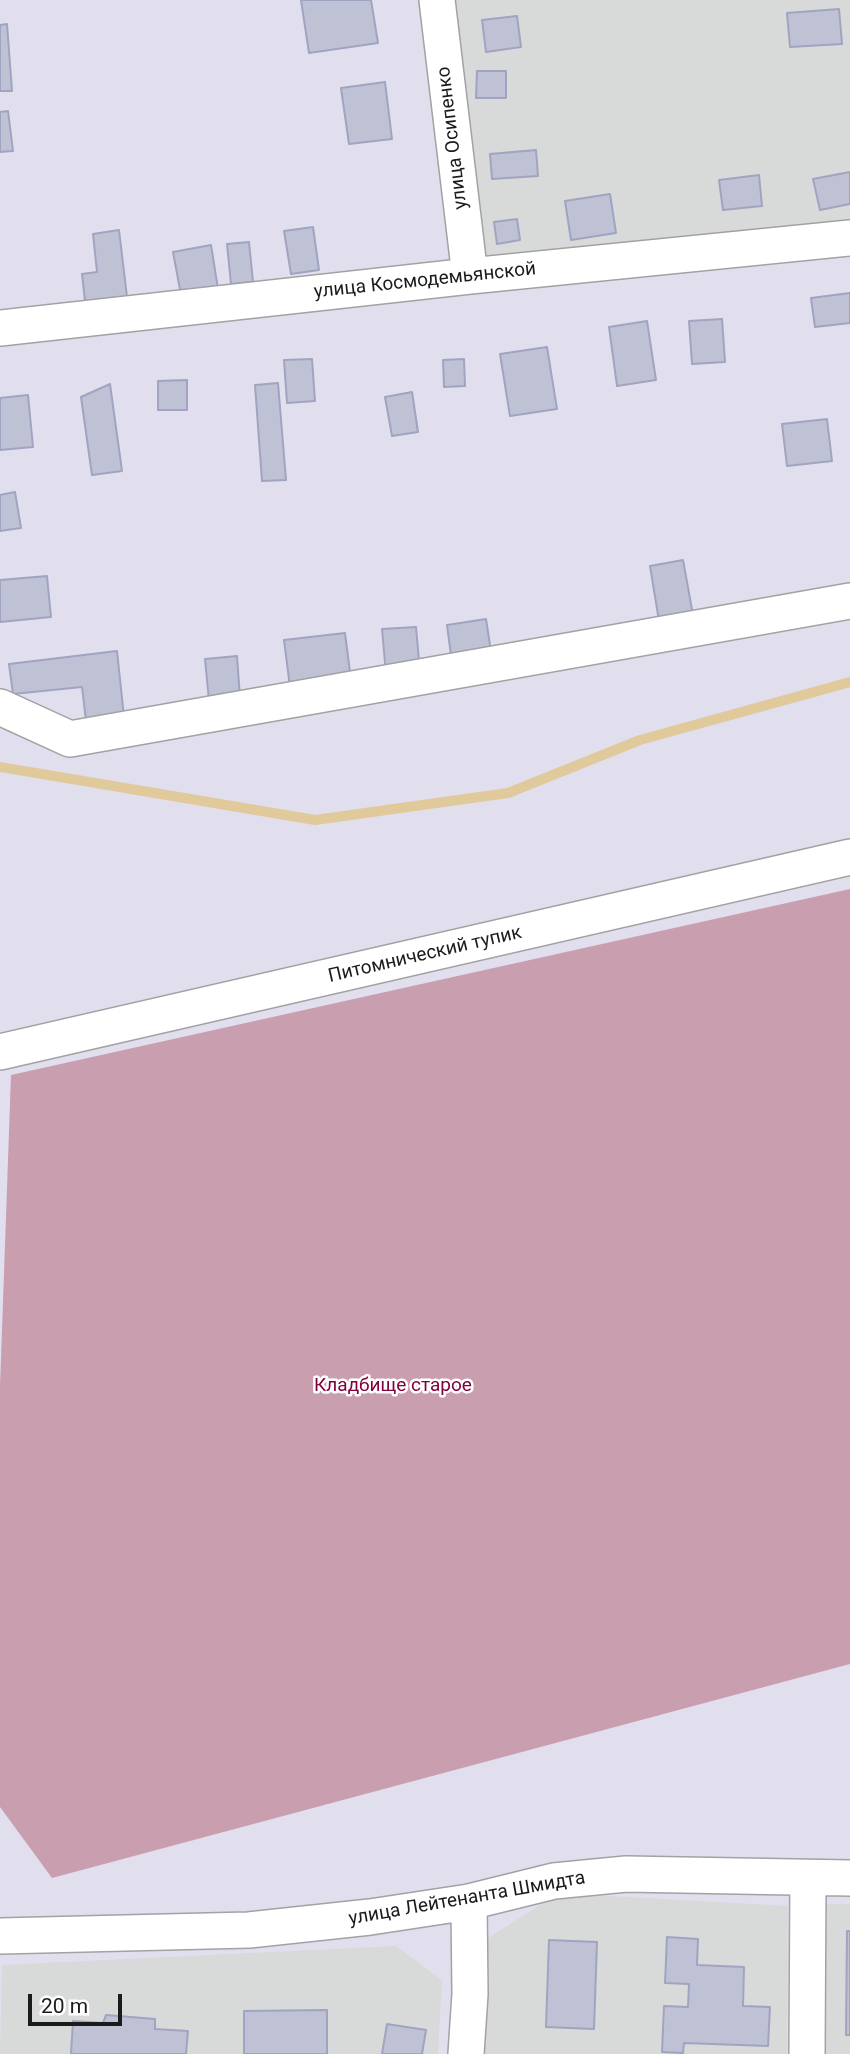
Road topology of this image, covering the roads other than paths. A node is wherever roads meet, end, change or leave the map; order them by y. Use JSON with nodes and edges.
{"nodes":[{"id":1,"x":436,"y":0,"type":"edge"},
{"id":2,"x":850,"y":238,"type":"edge"},
{"id":3,"x":470,"y":276,"type":"junction"},
{"id":4,"x":0,"y":328,"type":"edge"},
{"id":5,"x":850,"y":601,"type":"edge"},
{"id":6,"x":0,"y":707,"type":"edge"},
{"id":7,"x":850,"y":857,"type":"edge"},
{"id":8,"x":0,"y":1052,"type":"edge"},
{"id":9,"x":808,"y":1878,"type":"junction"},
{"id":10,"x":850,"y":1878,"type":"edge"},
{"id":11,"x":469,"y":1902,"type":"junction"},
{"id":12,"x":0,"y":1936,"type":"edge"},
{"id":13,"x":466,"y":2054,"type":"edge"},
{"id":14,"x":807,"y":2054,"type":"edge"}],
"edges":[{"from":1,"to":3,"type":"street","name":"улица Осипенко"},
{"from":2,"to":3,"type":"street","name":"улица Космодемьянской"},
{"from":3,"to":4,"type":"street","name":"улица Космодемьянской"},
{"from":5,"to":6,"type":"street"},
{"from":7,"to":8,"type":"street","name":"Питомнический тупик"},
{"from":9,"to":10,"type":"street","name":"улица Лейтенанта Шмидта"},
{"from":9,"to":11,"type":"street","name":"улица Лейтенанта Шмидта"},
{"from":9,"to":14,"type":"street"},
{"from":11,"to":12,"type":"street","name":"улица Лейтенанта Шмидта"},
{"from":11,"to":13,"type":"street"}]}
